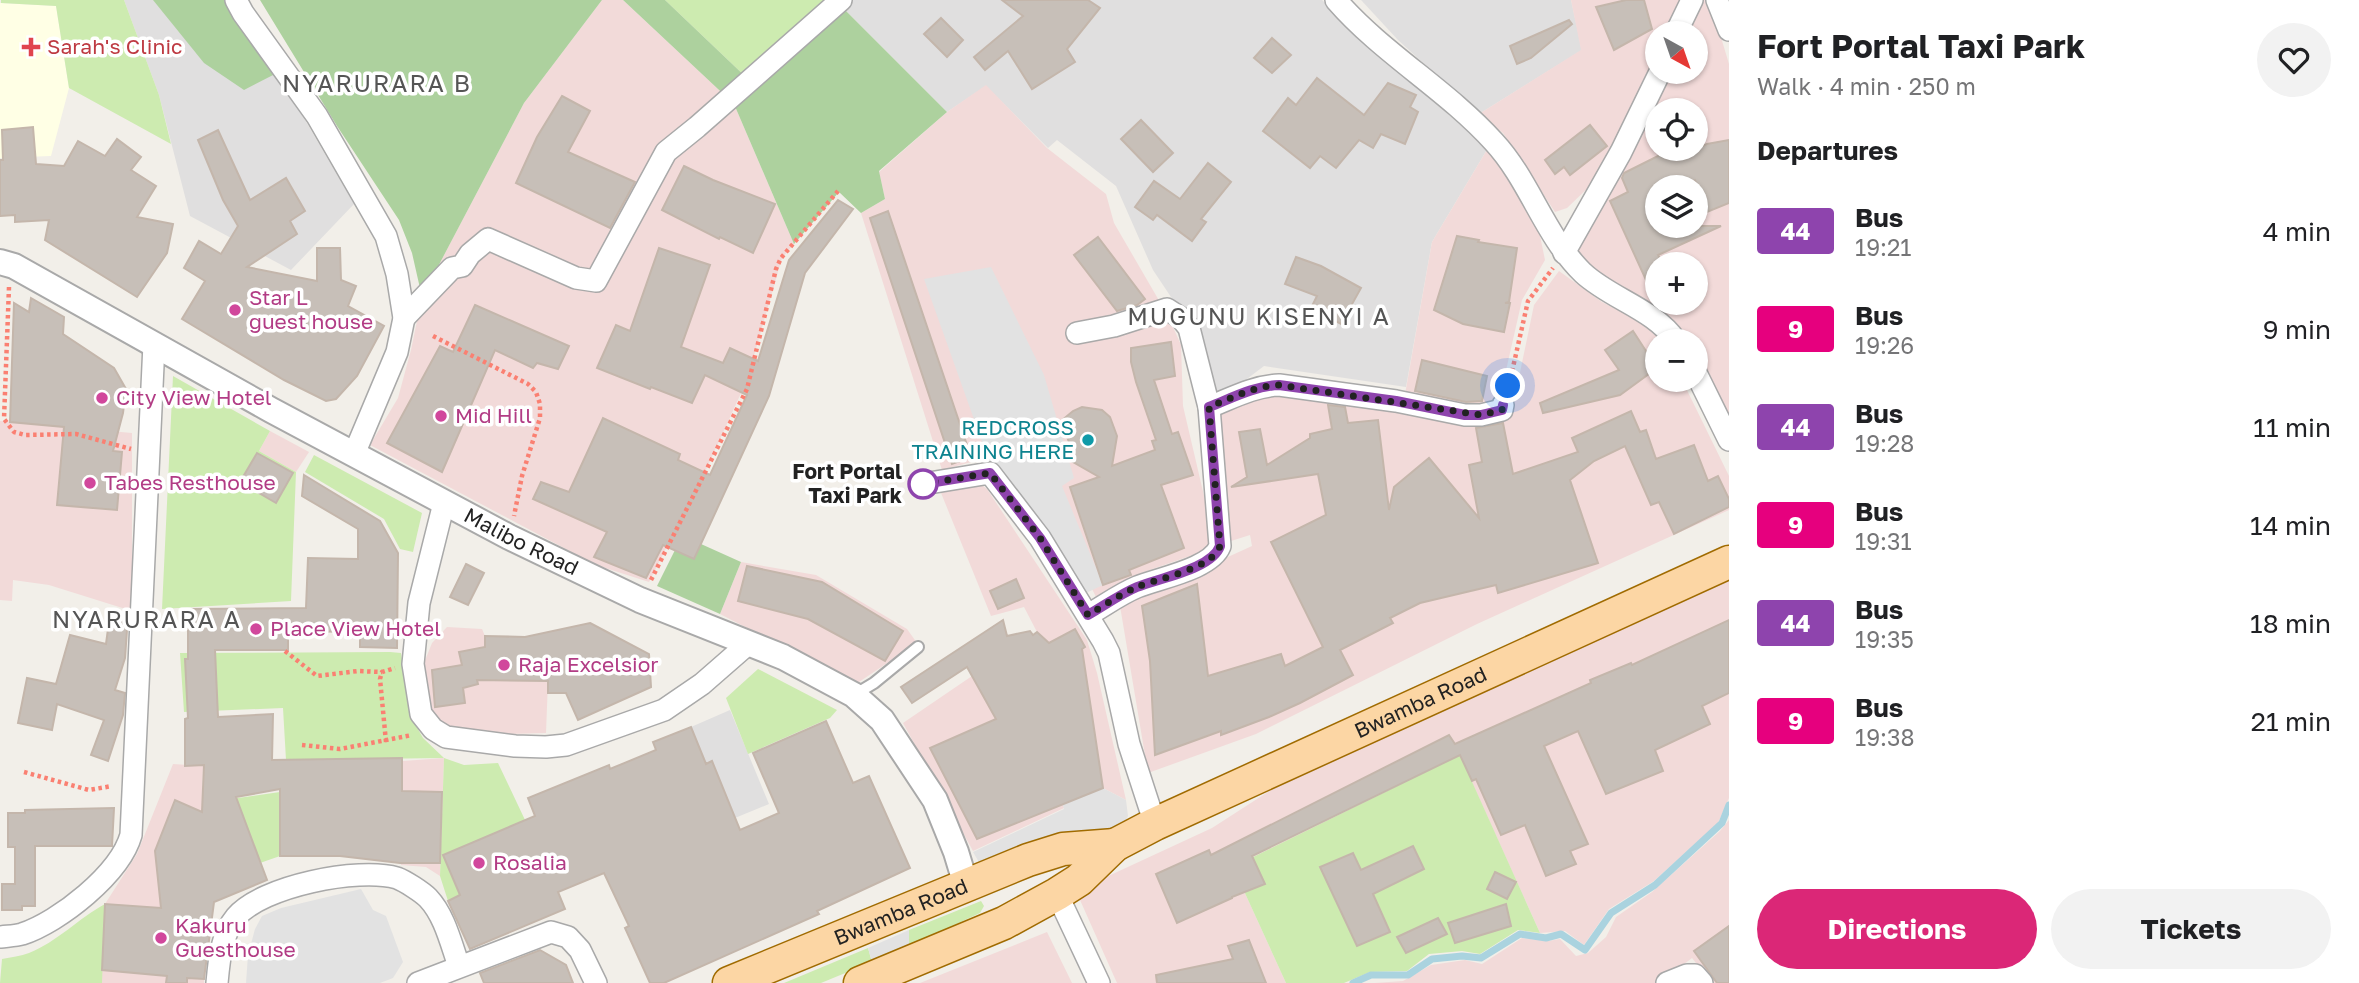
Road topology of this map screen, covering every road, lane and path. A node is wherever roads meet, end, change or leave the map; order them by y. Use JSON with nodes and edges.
{"nodes":[{"id":1,"x":236,"y":0,"type":"edge"},
{"id":2,"x":841,"y":0,"type":"edge"},
{"id":3,"x":1336,"y":0,"type":"edge"},
{"id":4,"x":1692,"y":0,"type":"edge"},
{"id":5,"x":1717,"y":0,"type":"edge"},
{"id":6,"x":1682,"y":21,"type":"edge"},
{"id":7,"x":1729,"y":30,"type":"edge"},
{"id":8,"x":1654,"y":84,"type":"edge"},
{"id":9,"x":838,"y":191,"type":"dead end"},
{"id":10,"x":1564,"y":253,"type":"junction"},
{"id":11,"x":5,"y":263,"type":"edge"},
{"id":12,"x":404,"y":318,"type":"junction"},
{"id":13,"x":1664,"y":329,"type":"edge"},
{"id":14,"x":1077,"y":333,"type":"dead end"},
{"id":15,"x":433,"y":336,"type":"dead end"},
{"id":16,"x":154,"y":344,"type":"junction"},
{"id":17,"x":1705,"y":392,"type":"edge"},
{"id":18,"x":1503,"y":405,"type":"joint"},
{"id":19,"x":1209,"y":407,"type":"junction"},
{"id":20,"x":1729,"y":440,"type":"edge"},
{"id":21,"x":354,"y":454,"type":"junction"},
{"id":22,"x":148,"y":455,"type":"junction"},
{"id":23,"x":923,"y":484,"type":"dead end"},
{"id":24,"x":444,"y":503,"type":"junction"},
{"id":25,"x":509,"y":537,"type":"junction"},
{"id":26,"x":1729,"y":562,"type":"edge"},
{"id":27,"x":640,"y":600,"type":"junction"},
{"id":28,"x":1088,"y":615,"type":"junction"},
{"id":29,"x":749,"y":643,"type":"junction"},
{"id":30,"x":918,"y":647,"type":"dead end"},
{"id":31,"x":285,"y":651,"type":"dead end"},
{"id":32,"x":413,"y":664,"type":"junction"},
{"id":33,"x":382,"y":671,"type":"junction"},
{"id":34,"x":854,"y":695,"type":"junction"},
{"id":35,"x":433,"y":729,"type":"junction"},
{"id":36,"x":386,"y":742,"type":"junction"},
{"id":37,"x":302,"y":745,"type":"dead end"},
{"id":38,"x":24,"y":772,"type":"dead end"},
{"id":39,"x":134,"y":783,"type":"junction"},
{"id":40,"x":1155,"y":824,"type":"junction"},
{"id":41,"x":1115,"y":845,"type":"junction"},
{"id":42,"x":966,"y":886,"type":"junction"},
{"id":43,"x":1058,"y":894,"type":"junction"},
{"id":44,"x":0,"y":937,"type":"edge"},
{"id":45,"x":459,"y":966,"type":"junction"},
{"id":46,"x":217,"y":983,"type":"edge"},
{"id":47,"x":418,"y":983,"type":"edge"},
{"id":48,"x":596,"y":983,"type":"edge"},
{"id":49,"x":729,"y":983,"type":"edge"},
{"id":50,"x":860,"y":983,"type":"edge"},
{"id":51,"x":1099,"y":983,"type":"edge"},
{"id":52,"x":1667,"y":983,"type":"edge"},
{"id":53,"x":1702,"y":983,"type":"edge"}],
"edges":[{"from":1,"to":12,"type":"street"},
{"from":2,"to":12,"type":"street"},
{"from":3,"to":10,"type":"street"},
{"from":4,"to":6,"type":"street"},
{"from":5,"to":7,"type":"street"},
{"from":8,"to":10,"type":"street"},
{"from":9,"to":27,"type":"path"},
{"from":10,"to":13,"type":"street"},
{"from":10,"to":18,"type":"path"},
{"from":11,"to":16,"type":"street","name":"Malibo Road"},
{"from":11,"to":22,"type":"path"},
{"from":12,"to":21,"type":"street"},
{"from":14,"to":19,"type":"street"},
{"from":15,"to":25,"type":"path"},
{"from":16,"to":21,"type":"street","name":"Malibo Road"},
{"from":16,"to":22,"type":"street"},
{"from":17,"to":20,"type":"street"},
{"from":18,"to":19,"type":"street"},
{"from":19,"to":28,"type":"street"},
{"from":21,"to":24,"type":"street","name":"Malibo Road"},
{"from":22,"to":39,"type":"street"},
{"from":23,"to":28,"type":"street"},
{"from":24,"to":25,"type":"street","name":"Malibo Road"},
{"from":24,"to":32,"type":"street"},
{"from":25,"to":27,"type":"street","name":"Malibo Road"},
{"from":26,"to":40,"type":"main road","name":"Bwamba Road"},
{"from":27,"to":29,"type":"street","name":"Malibo Road"},
{"from":28,"to":40,"type":"street"},
{"from":29,"to":34,"type":"street","name":"Malibo Road"},
{"from":29,"to":35,"type":"street"},
{"from":30,"to":34,"type":"lane"},
{"from":31,"to":33,"type":"path"},
{"from":32,"to":33,"type":"path"},
{"from":32,"to":35,"type":"street"},
{"from":33,"to":36,"type":"path"},
{"from":34,"to":42,"type":"street","name":"Malibo Road"},
{"from":35,"to":36,"type":"path"},
{"from":36,"to":37,"type":"path"},
{"from":38,"to":39,"type":"path"},
{"from":39,"to":44,"type":"street"},
{"from":40,"to":41,"type":"main road","name":"Bwamba Road"},
{"from":41,"to":42,"type":"main road","name":"Bwamba Road"},
{"from":41,"to":43,"type":"main road","name":"Bwamba Road"},
{"from":42,"to":49,"type":"main road","name":"Bwamba Road"},
{"from":43,"to":50,"type":"main road","name":"Bwamba Road"},
{"from":43,"to":51,"type":"street"},
{"from":45,"to":46,"type":"street"},
{"from":45,"to":47,"type":"street"},
{"from":45,"to":48,"type":"street"},
{"from":52,"to":53,"type":"street"}]}
